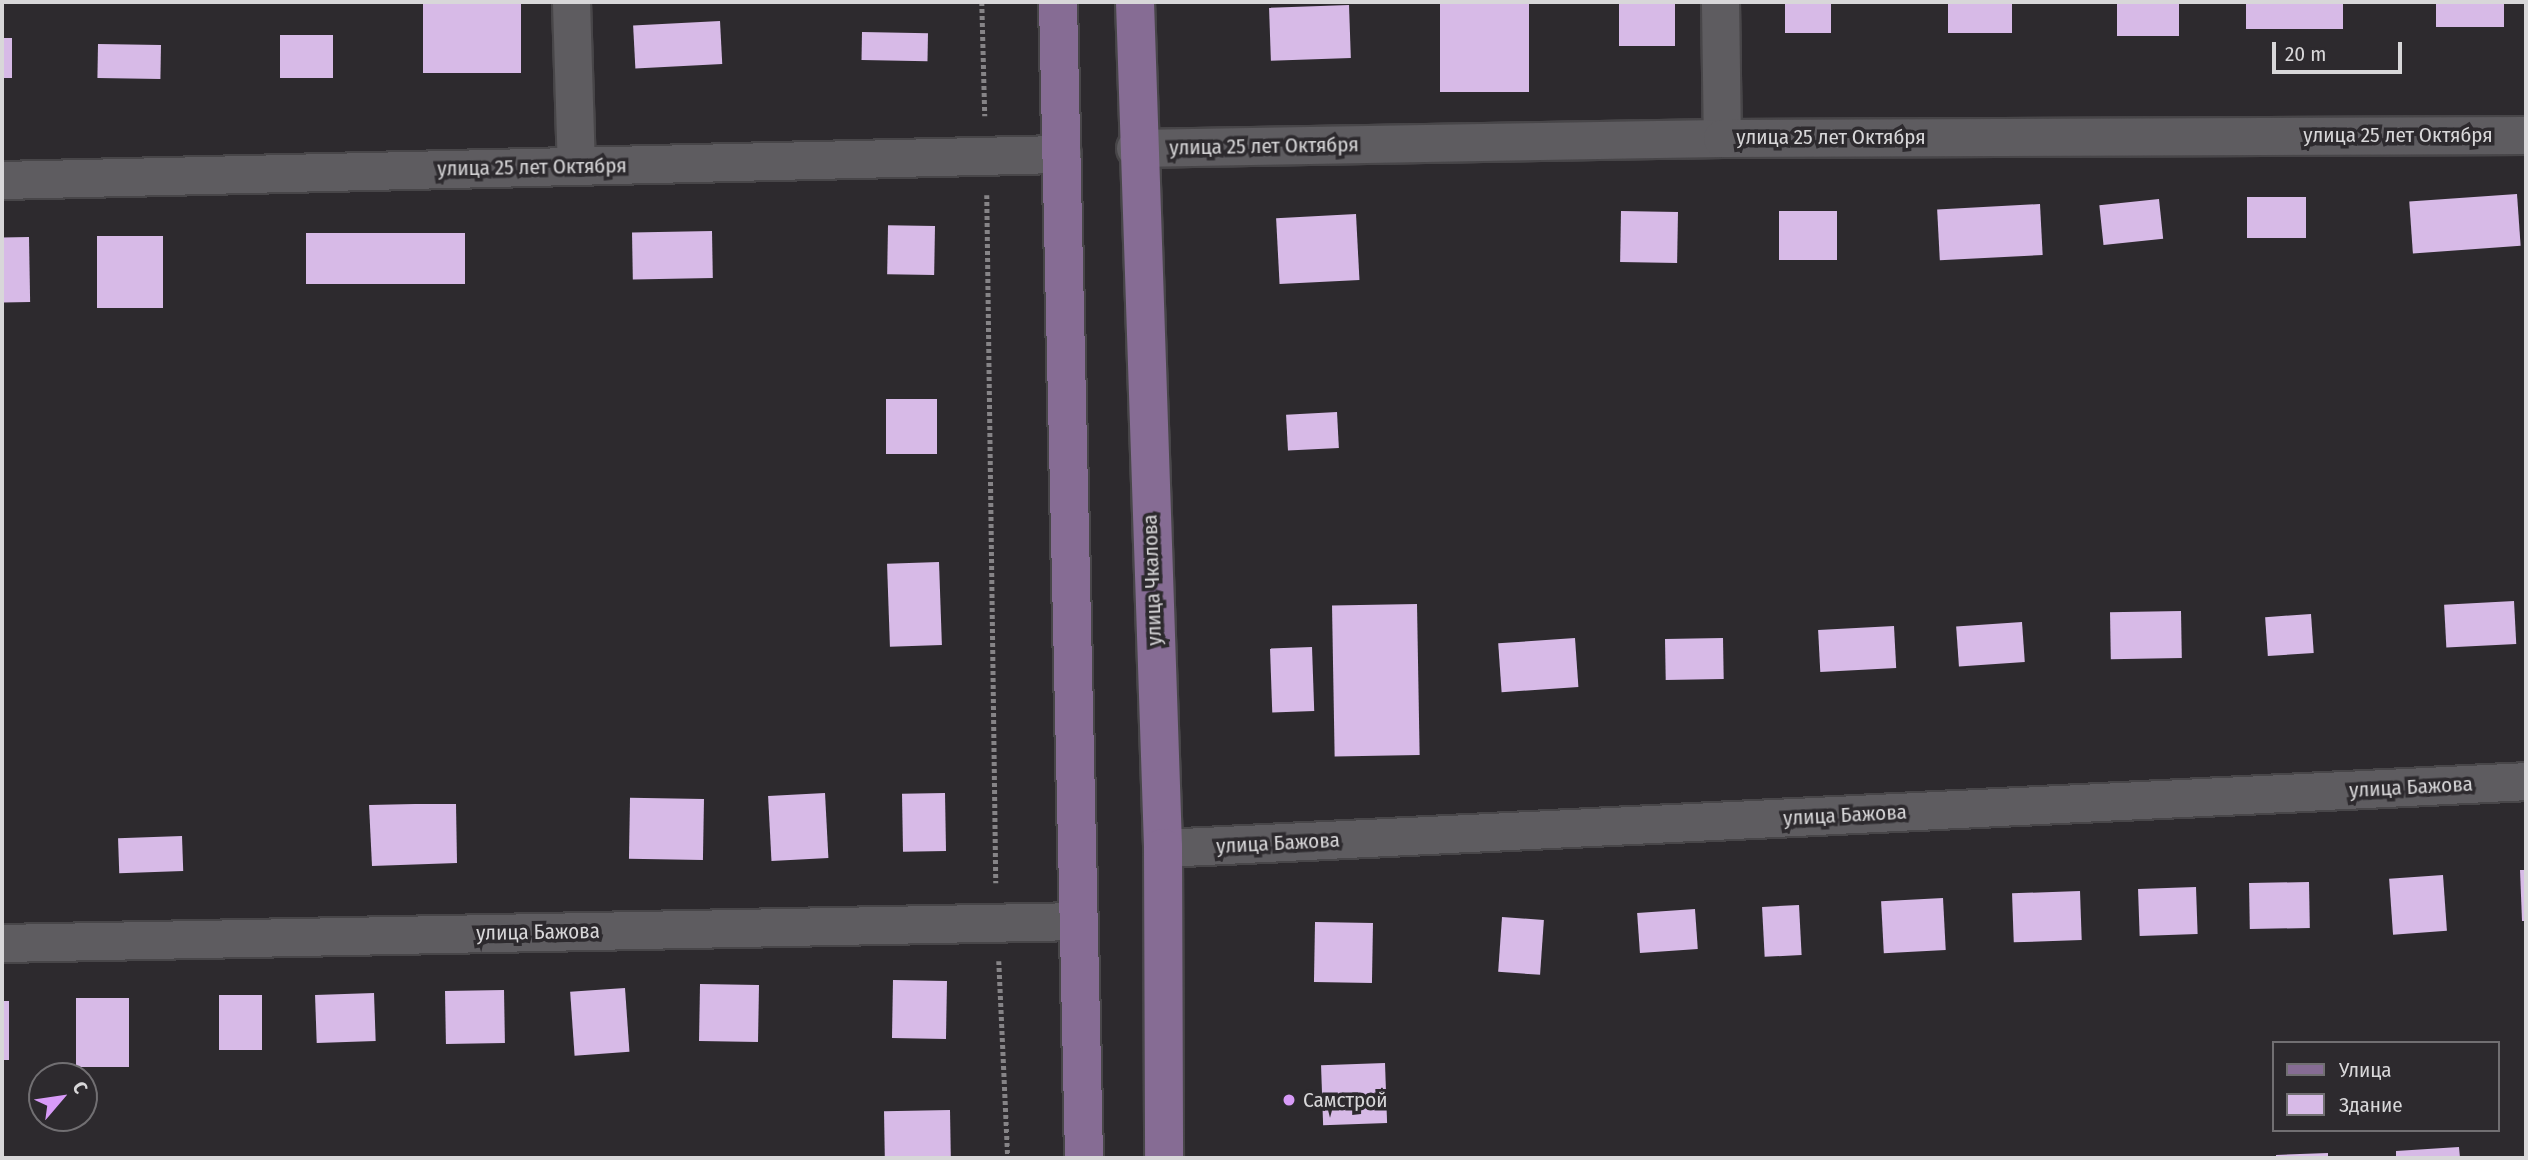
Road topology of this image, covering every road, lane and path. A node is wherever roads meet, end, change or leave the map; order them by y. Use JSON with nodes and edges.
{"nodes":[{"id":1,"x":571,"y":2,"type":"edge"},
{"id":2,"x":982,"y":2,"type":"edge"},
{"id":3,"x":1058,"y":2,"type":"edge"},
{"id":4,"x":1135,"y":2,"type":"edge"},
{"id":5,"x":1720,"y":2,"type":"edge"},
{"id":6,"x":2526,"y":135,"type":"edge"},
{"id":7,"x":1723,"y":138,"type":"junction"},
{"id":8,"x":1135,"y":148,"type":"junction"},
{"id":9,"x":1062,"y":154,"type":"junction"},
{"id":10,"x":986,"y":156,"type":"junction"},
{"id":11,"x":576,"y":166,"type":"junction"},
{"id":12,"x":2,"y":180,"type":"edge"},
{"id":13,"x":2526,"y":781,"type":"edge"},
{"id":14,"x":1163,"y":848,"type":"junction"},
{"id":15,"x":1075,"y":921,"type":"junction"},
{"id":16,"x":997,"y":923,"type":"junction"},
{"id":17,"x":2,"y":943,"type":"edge"},
{"id":18,"x":1008,"y":1158,"type":"edge"},
{"id":19,"x":1084,"y":1158,"type":"edge"},
{"id":20,"x":1164,"y":1158,"type":"edge"}],
"edges":[{"from":1,"to":11,"type":"street"},
{"from":2,"to":10,"type":"path"},
{"from":3,"to":9,"type":"main road"},
{"from":4,"to":8,"type":"main road","name":"улица Чкалова"},
{"from":5,"to":7,"type":"street"},
{"from":6,"to":7,"type":"street","name":"улица 25 лет Октября"},
{"from":7,"to":8,"type":"street","name":"улица 25 лет Октября"},
{"from":8,"to":14,"type":"main road","name":"улица Чкалова"},
{"from":9,"to":10,"type":"street","name":"улица 25 лет Октября"},
{"from":9,"to":15,"type":"main road"},
{"from":10,"to":11,"type":"street","name":"улица 25 лет Октября"},
{"from":10,"to":16,"type":"path"},
{"from":11,"to":12,"type":"street","name":"улица 25 лет Октября"},
{"from":13,"to":14,"type":"street","name":"улица Бажова"},
{"from":14,"to":20,"type":"main road","name":"улица Чкалова"},
{"from":15,"to":16,"type":"street","name":"улица Бажова"},
{"from":15,"to":19,"type":"main road"},
{"from":16,"to":17,"type":"street","name":"улица Бажова"},
{"from":16,"to":18,"type":"path"}]}
